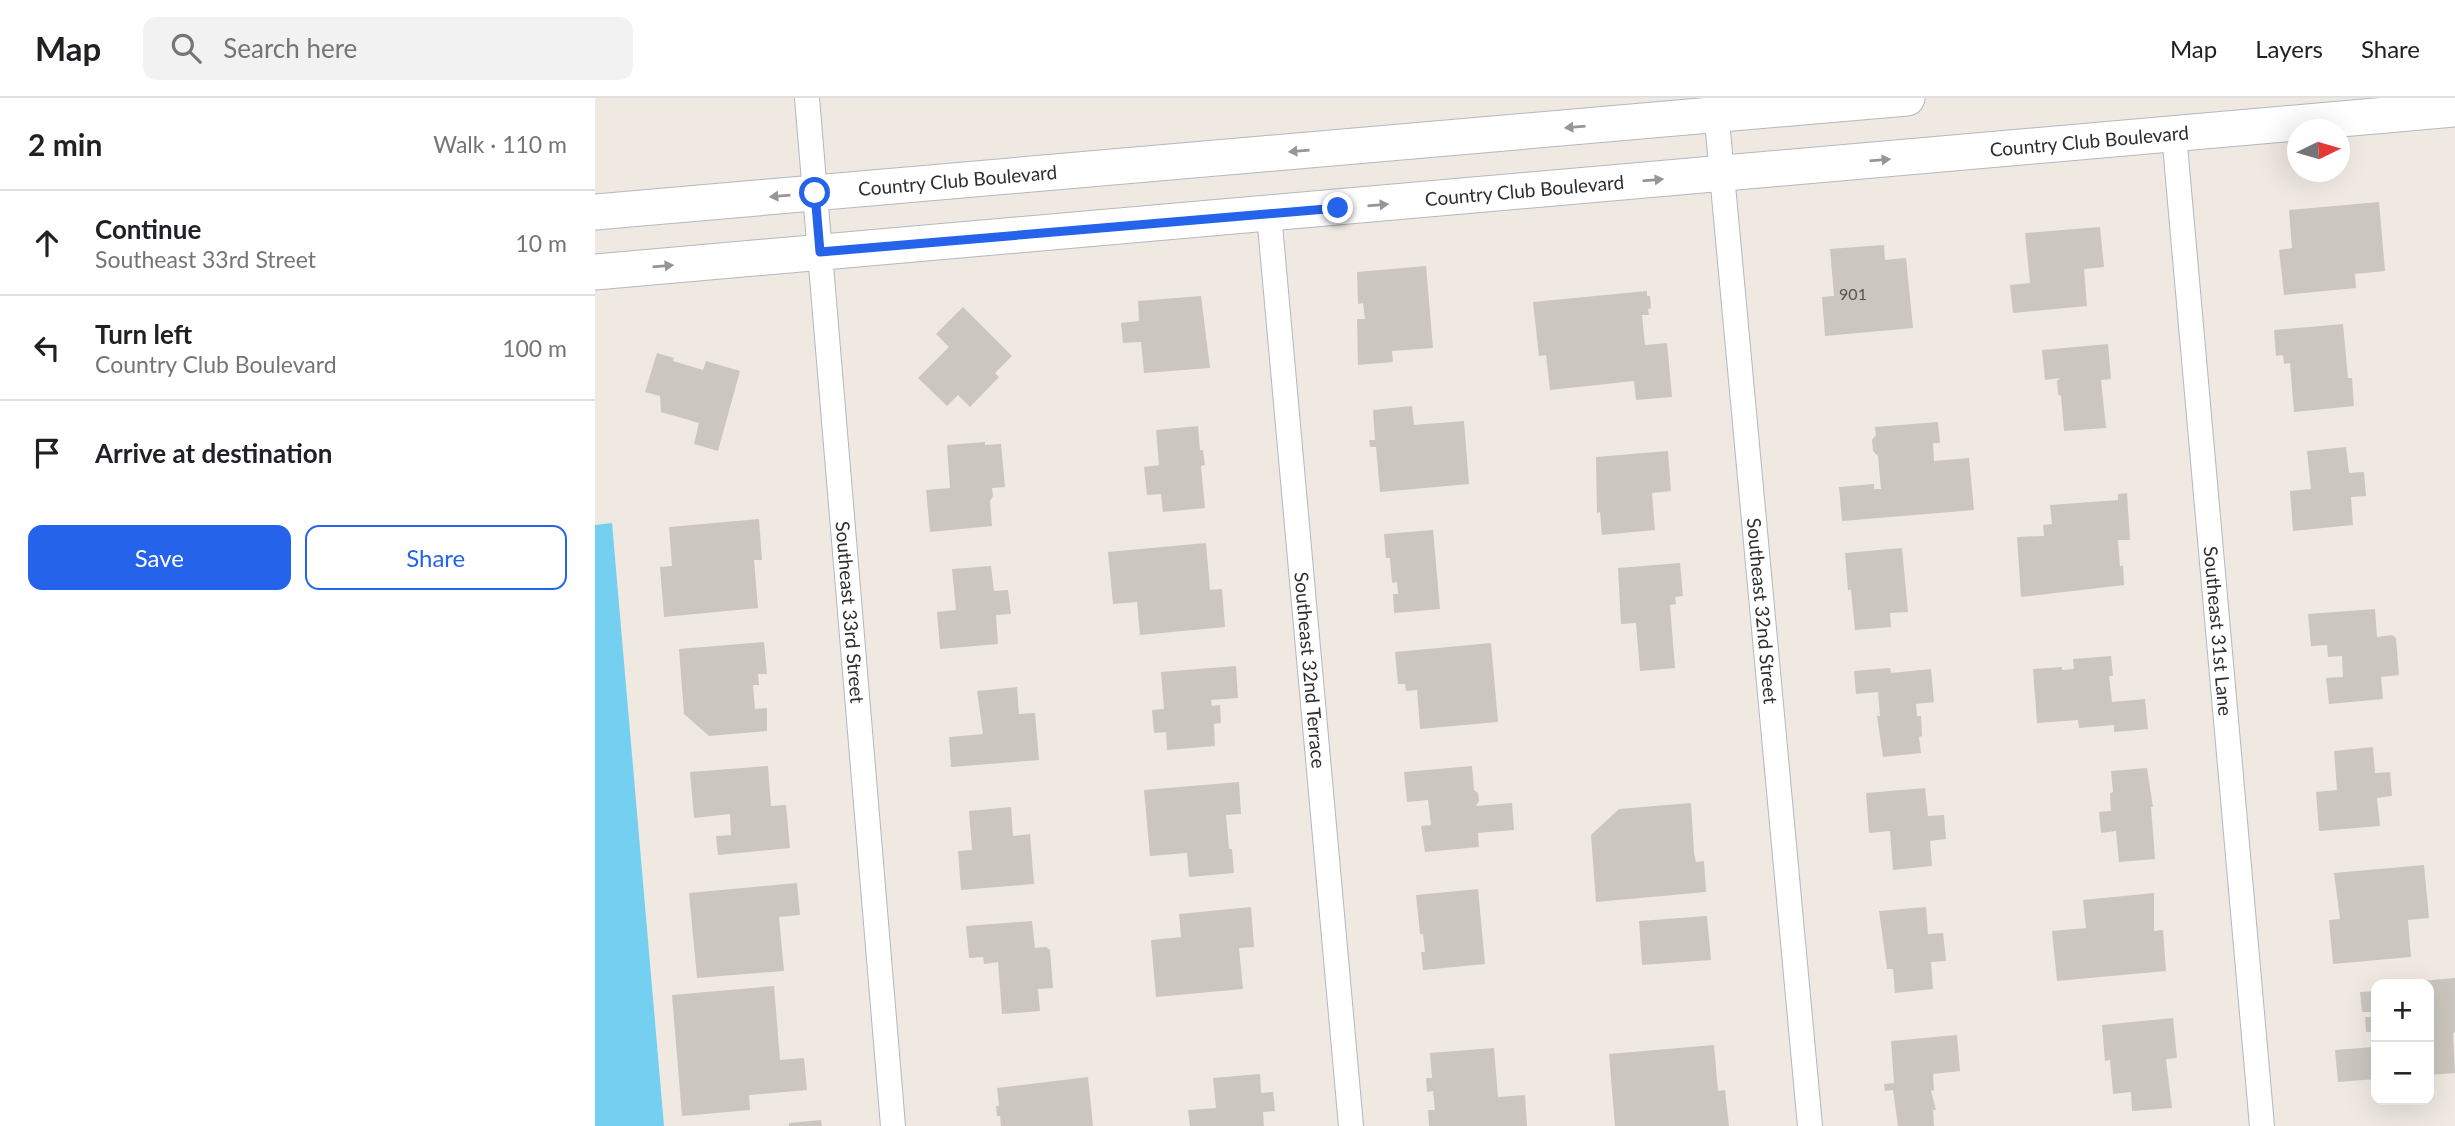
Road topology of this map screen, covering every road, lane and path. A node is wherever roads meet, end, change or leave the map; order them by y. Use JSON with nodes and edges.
{"nodes":[{"id":1,"x":807,"y":98,"type":"edge"},
{"id":2,"x":1907,"y":98,"type":"edge"},
{"id":3,"x":1715,"y":107,"type":"edge"},
{"id":4,"x":2455,"y":109,"type":"edge"},
{"id":5,"x":2174,"y":134,"type":"junction"},
{"id":6,"x":1722,"y":174,"type":"junction"},
{"id":7,"x":815,"y":193,"type":"junction"},
{"id":8,"x":595,"y":212,"type":"edge"},
{"id":9,"x":1269,"y":214,"type":"junction"},
{"id":10,"x":820,"y":252,"type":"junction"},
{"id":11,"x":595,"y":272,"type":"edge"},
{"id":12,"x":893,"y":1126,"type":"edge"},
{"id":13,"x":1352,"y":1126,"type":"edge"},
{"id":14,"x":1810,"y":1126,"type":"edge"},
{"id":15,"x":2262,"y":1126,"type":"edge"}],
"edges":[{"from":1,"to":7,"type":"street","name":"Southeast 33rd Street"},
{"from":2,"to":3,"type":"main road","name":"Country Club Boulevard"},
{"from":3,"to":6,"type":"street","name":"Southeast 32nd Street"},
{"from":3,"to":7,"type":"main road","name":"Country Club Boulevard","one_way":true},
{"from":4,"to":5,"type":"main road","name":"Country Club Boulevard"},
{"from":6,"to":5,"type":"main road","name":"Country Club Boulevard","one_way":true},
{"from":5,"to":15,"type":"street","name":"Southeast 31st Lane"},
{"from":9,"to":6,"type":"main road","name":"Country Club Boulevard","one_way":true},
{"from":6,"to":14,"type":"street","name":"Southeast 32nd Street"},
{"from":7,"to":8,"type":"main road","name":"Country Club Boulevard","one_way":true},
{"from":7,"to":10,"type":"street","name":"Southeast 33rd Street"},
{"from":9,"to":10,"type":"main road","name":"Country Club Boulevard"},
{"from":9,"to":13,"type":"street","name":"Southeast 32nd Terrace"},
{"from":11,"to":10,"type":"main road","name":"Country Club Boulevard","one_way":true},
{"from":10,"to":12,"type":"street","name":"Southeast 33rd Street"}]}
